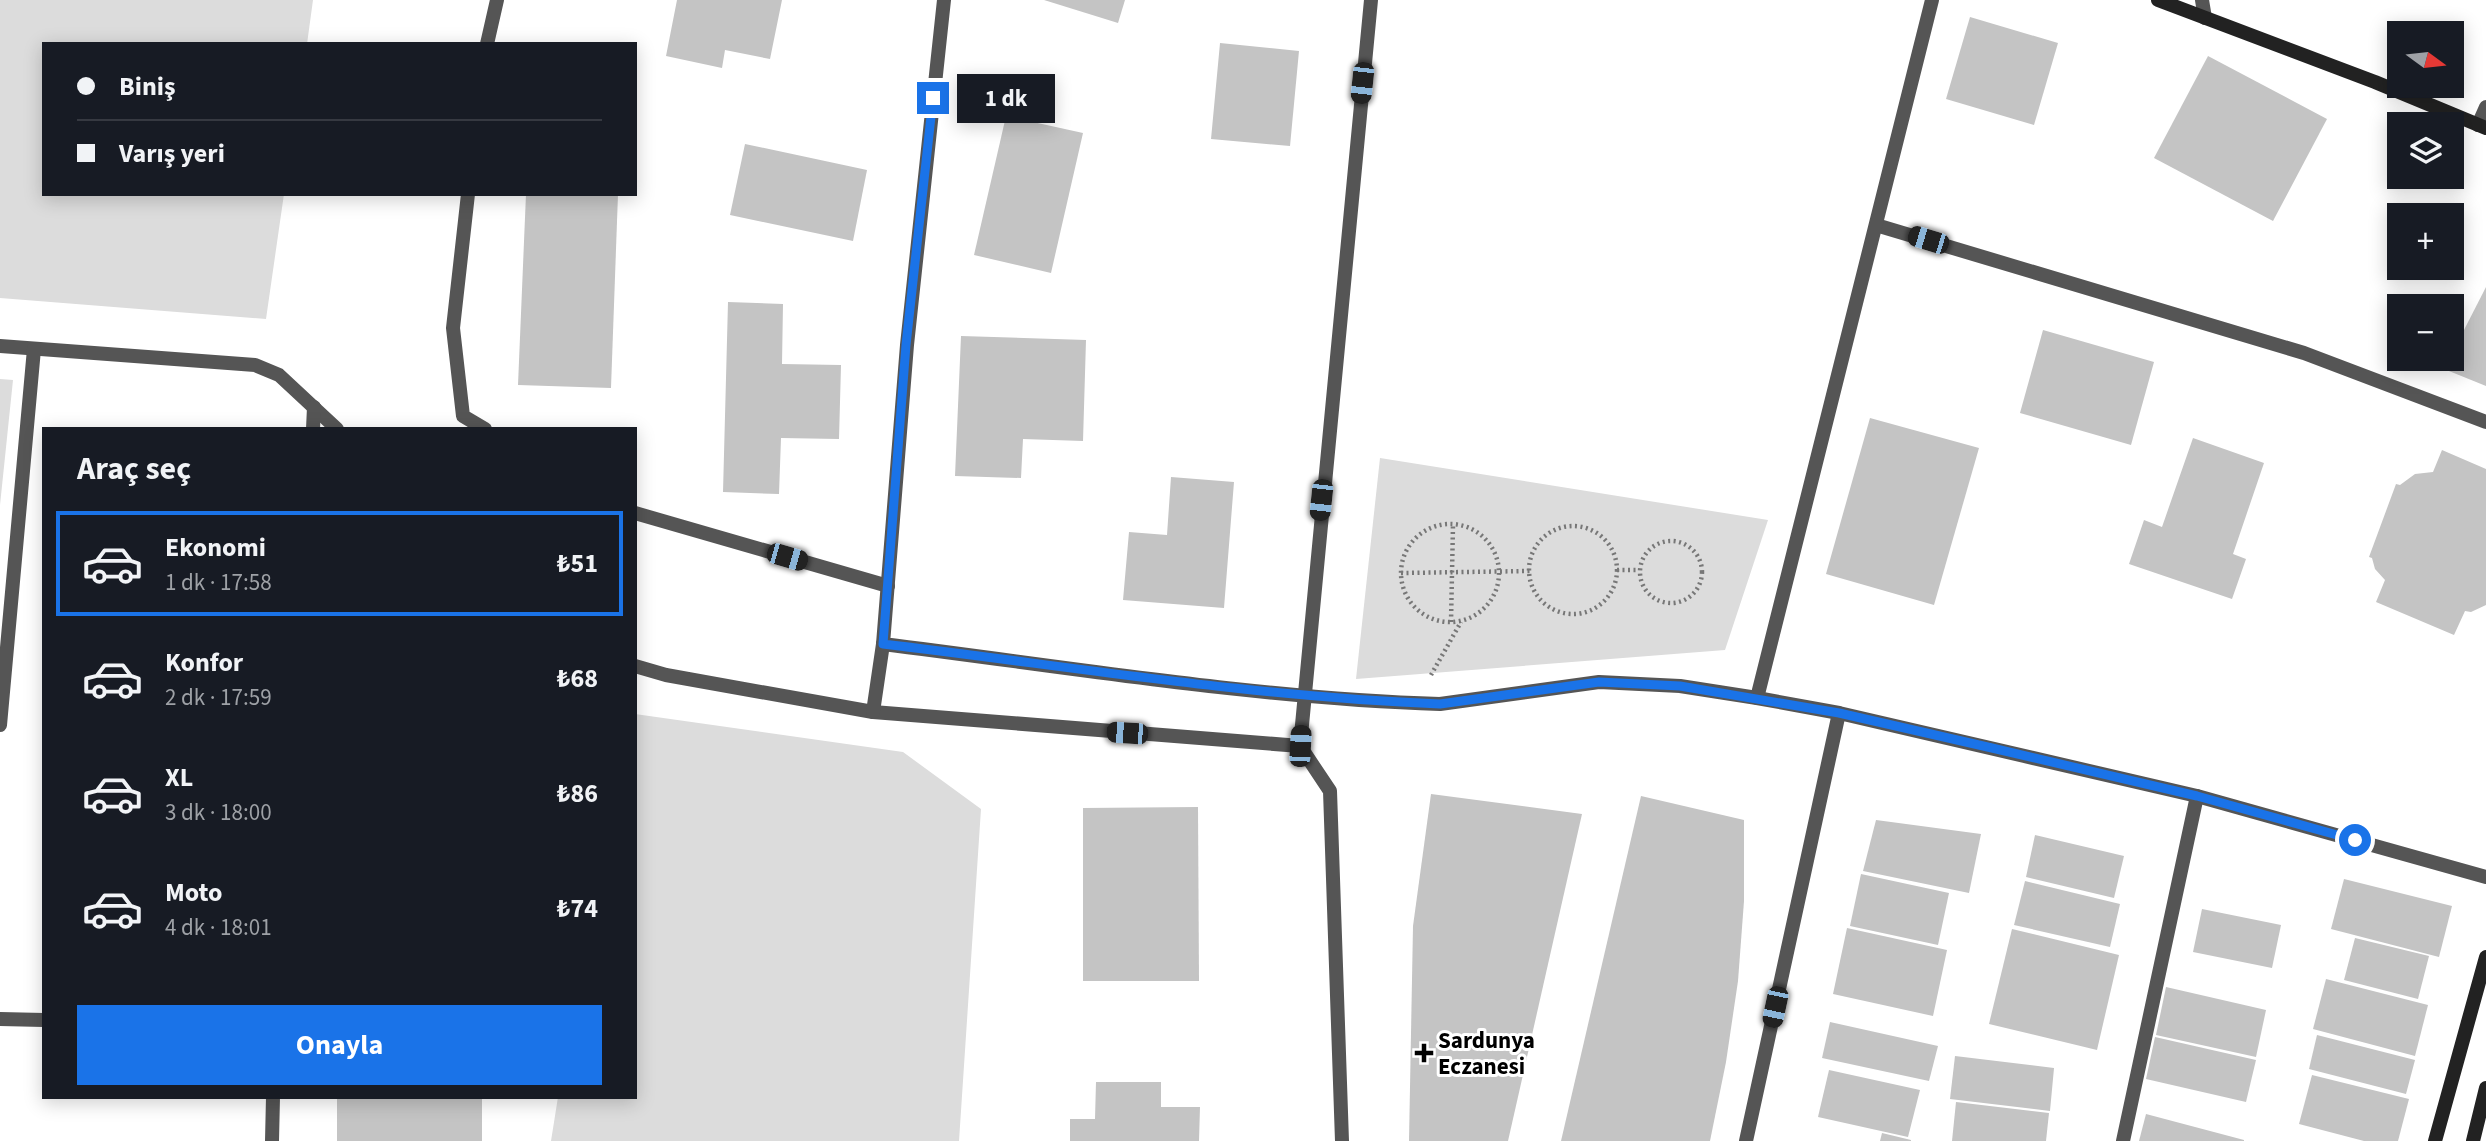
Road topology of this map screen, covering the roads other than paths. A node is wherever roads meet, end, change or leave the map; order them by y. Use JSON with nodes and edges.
{"nodes":[{"id":1,"x":497,"y":0,"type":"edge"},
{"id":2,"x":944,"y":0,"type":"edge"},
{"id":3,"x":1371,"y":0,"type":"edge"},
{"id":4,"x":1932,"y":0,"type":"edge"},
{"id":5,"x":2158,"y":0,"type":"edge"},
{"id":6,"x":2202,"y":0,"type":"edge"},
{"id":7,"x":2205,"y":18,"type":"junction"},
{"id":8,"x":487,"y":42,"type":"edge"},
{"id":9,"x":2486,"y":107,"type":"edge"},
{"id":10,"x":2482,"y":127,"type":"edge"},
{"id":11,"x":468,"y":196,"type":"edge"},
{"id":12,"x":1876,"y":225,"type":"junction"},
{"id":13,"x":0,"y":346,"type":"edge"},
{"id":14,"x":34,"y":349,"type":"junction"},
{"id":15,"x":314,"y":407,"type":"junction"},
{"id":16,"x":2486,"y":422,"type":"edge"},
{"id":17,"x":313,"y":427,"type":"edge"},
{"id":18,"x":335,"y":427,"type":"edge"},
{"id":19,"x":482,"y":427,"type":"edge"},
{"id":20,"x":637,"y":514,"type":"edge"},
{"id":21,"x":887,"y":586,"type":"junction"},
{"id":22,"x":883,"y":644,"type":"junction"},
{"id":23,"x":637,"y":667,"type":"edge"},
{"id":24,"x":1302,"y":695,"type":"junction"},
{"id":25,"x":1757,"y":698,"type":"junction"},
{"id":26,"x":873,"y":712,"type":"junction"},
{"id":27,"x":1839,"y":713,"type":"junction"},
{"id":28,"x":0,"y":725,"type":"edge"},
{"id":29,"x":1300,"y":746,"type":"junction"},
{"id":30,"x":2197,"y":796,"type":"junction"},
{"id":31,"x":2486,"y":877,"type":"edge"},
{"id":32,"x":2486,"y":957,"type":"edge"},
{"id":33,"x":0,"y":1020,"type":"edge"},
{"id":34,"x":42,"y":1020,"type":"edge"},
{"id":35,"x":2486,"y":1088,"type":"edge"},
{"id":36,"x":273,"y":1099,"type":"edge"},
{"id":37,"x":272,"y":1141,"type":"edge"},
{"id":38,"x":1342,"y":1141,"type":"edge"},
{"id":39,"x":1746,"y":1141,"type":"edge"},
{"id":40,"x":2123,"y":1141,"type":"edge"},
{"id":41,"x":2435,"y":1141,"type":"edge"},
{"id":42,"x":2473,"y":1141,"type":"edge"}],
"edges":[{"from":1,"to":8,"type":"street"},
{"from":2,"to":21,"type":"street"},
{"from":3,"to":24,"type":"street"},
{"from":4,"to":12,"type":"street"},
{"from":5,"to":7,"type":"street"},
{"from":6,"to":7,"type":"street"},
{"from":7,"to":10,"type":"street"},
{"from":9,"to":10,"type":"street"},
{"from":11,"to":19,"type":"street"},
{"from":12,"to":16,"type":"street"},
{"from":12,"to":25,"type":"street"},
{"from":13,"to":14,"type":"street"},
{"from":14,"to":15,"type":"street"},
{"from":14,"to":28,"type":"street"},
{"from":15,"to":17,"type":"street"},
{"from":15,"to":18,"type":"street"},
{"from":20,"to":21,"type":"street"},
{"from":21,"to":22,"type":"street"},
{"from":22,"to":24,"type":"street"},
{"from":22,"to":26,"type":"street"},
{"from":23,"to":26,"type":"street"},
{"from":24,"to":25,"type":"street"},
{"from":24,"to":29,"type":"street"},
{"from":25,"to":27,"type":"street"},
{"from":26,"to":29,"type":"street"},
{"from":27,"to":30,"type":"street"},
{"from":27,"to":39,"type":"street"},
{"from":29,"to":38,"type":"street"},
{"from":30,"to":31,"type":"street"},
{"from":30,"to":40,"type":"street"},
{"from":32,"to":41,"type":"street"},
{"from":33,"to":34,"type":"street"},
{"from":35,"to":42,"type":"street"},
{"from":36,"to":37,"type":"street"}]}
